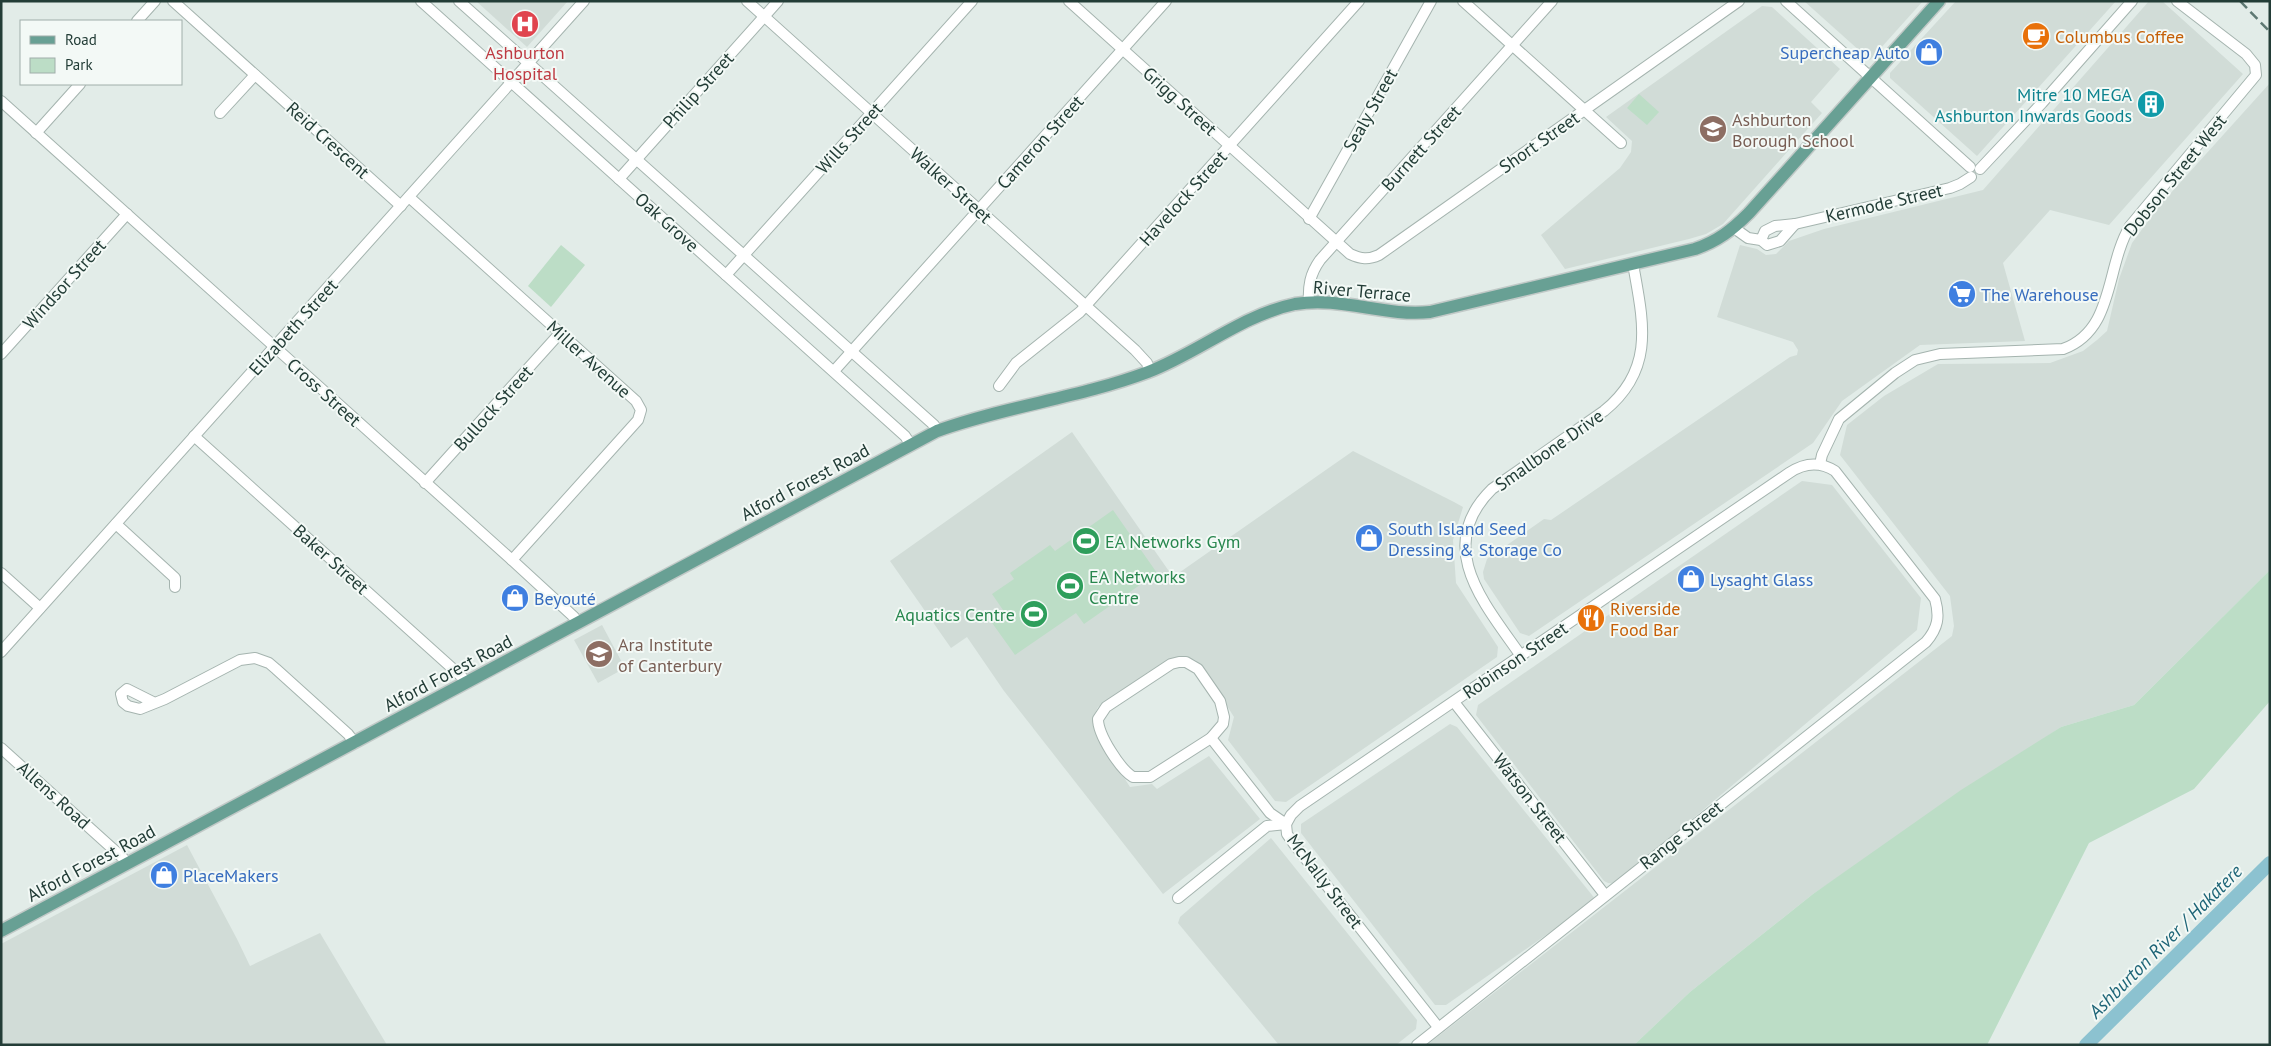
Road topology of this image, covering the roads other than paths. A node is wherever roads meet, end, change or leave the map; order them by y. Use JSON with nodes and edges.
{"nodes":[{"id":1,"x":155,"y":1,"type":"edge"},
{"id":2,"x":173,"y":1,"type":"edge"},
{"id":3,"x":421,"y":1,"type":"edge"},
{"id":4,"x":459,"y":1,"type":"edge"},
{"id":5,"x":584,"y":1,"type":"edge"},
{"id":6,"x":747,"y":1,"type":"edge"},
{"id":7,"x":778,"y":1,"type":"edge"},
{"id":8,"x":972,"y":1,"type":"edge"},
{"id":9,"x":1069,"y":1,"type":"edge"},
{"id":10,"x":1166,"y":1,"type":"edge"},
{"id":11,"x":1359,"y":1,"type":"edge"},
{"id":12,"x":1431,"y":1,"type":"edge"},
{"id":13,"x":1463,"y":1,"type":"edge"},
{"id":14,"x":1552,"y":1,"type":"edge"},
{"id":15,"x":1739,"y":1,"type":"edge"},
{"id":16,"x":1786,"y":1,"type":"edge"},
{"id":17,"x":1939,"y":1,"type":"edge"},
{"id":18,"x":2132,"y":1,"type":"edge"},
{"id":19,"x":2177,"y":1,"type":"edge"},
{"id":20,"x":764,"y":17,"type":"junction"},
{"id":21,"x":138,"y":20,"type":"edge"},
{"id":22,"x":1513,"y":46,"type":"junction"},
{"id":23,"x":1122,"y":50,"type":"junction"},
{"id":24,"x":529,"y":63,"type":"junction"},
{"id":25,"x":255,"y":75,"type":"junction"},
{"id":26,"x":1871,"y":78,"type":"junction"},
{"id":27,"x":512,"y":83,"type":"junction"},
{"id":28,"x":79,"y":85,"type":"edge"},
{"id":29,"x":1,"y":101,"type":"edge"},
{"id":30,"x":1584,"y":110,"type":"junction"},
{"id":31,"x":220,"y":113,"type":"dead end"},
{"id":32,"x":871,"y":113,"type":"junction"},
{"id":33,"x":36,"y":133,"type":"junction"},
{"id":34,"x":1621,"y":143,"type":"dead end"},
{"id":35,"x":1230,"y":146,"type":"junction"},
{"id":36,"x":636,"y":160,"type":"junction"},
{"id":37,"x":1974,"y":171,"type":"junction"},
{"id":38,"x":619,"y":178,"type":"junction"},
{"id":39,"x":409,"y":197,"type":"junction"},
{"id":40,"x":401,"y":206,"type":"junction"},
{"id":41,"x":979,"y":210,"type":"junction"},
{"id":42,"x":126,"y":214,"type":"junction"},
{"id":43,"x":1309,"y":219,"type":"junction"},
{"id":44,"x":1794,"y":224,"type":"junction"},
{"id":45,"x":1734,"y":228,"type":"junction"},
{"id":46,"x":1761,"y":240,"type":"junction"},
{"id":47,"x":1336,"y":242,"type":"junction"},
{"id":48,"x":742,"y":256,"type":"junction"},
{"id":49,"x":1633,"y":264,"type":"junction"},
{"id":50,"x":726,"y":275,"type":"junction"},
{"id":51,"x":1308,"y":303,"type":"junction"},
{"id":52,"x":1086,"y":306,"type":"junction"},
{"id":53,"x":560,"y":333,"type":"junction"},
{"id":54,"x":275,"y":347,"type":"junction"},
{"id":55,"x":851,"y":352,"type":"junction"},
{"id":56,"x":1,"y":354,"type":"edge"},
{"id":57,"x":834,"y":371,"type":"junction"},
{"id":58,"x":1150,"y":371,"type":"junction"},
{"id":59,"x":999,"y":386,"type":"dead end"},
{"id":60,"x":937,"y":431,"type":"junction"},
{"id":61,"x":194,"y":436,"type":"junction"},
{"id":62,"x":911,"y":445,"type":"junction"},
{"id":63,"x":1820,"y":464,"type":"junction"},
{"id":64,"x":425,"y":483,"type":"junction"},
{"id":65,"x":116,"y":524,"type":"junction"},
{"id":66,"x":512,"y":560,"type":"junction"},
{"id":67,"x":1,"y":574,"type":"edge"},
{"id":68,"x":175,"y":587,"type":"dead end"},
{"id":69,"x":40,"y":608,"type":"junction"},
{"id":70,"x":578,"y":623,"type":"junction"},
{"id":71,"x":1,"y":652,"type":"edge"},
{"id":72,"x":1520,"y":656,"type":"junction"},
{"id":73,"x":466,"y":683,"type":"junction"},
{"id":74,"x":153,"y":702,"type":"dead end"},
{"id":75,"x":1454,"y":702,"type":"junction"},
{"id":76,"x":1211,"y":738,"type":"junction"},
{"id":77,"x":354,"y":743,"type":"junction"},
{"id":78,"x":1,"y":748,"type":"edge"},
{"id":79,"x":1286,"y":824,"type":"junction"},
{"id":80,"x":127,"y":864,"type":"junction"},
{"id":81,"x":1605,"y":894,"type":"junction"},
{"id":82,"x":1178,"y":898,"type":"dead end"},
{"id":83,"x":3,"y":926,"type":"edge"},
{"id":84,"x":1438,"y":1026,"type":"junction"},
{"id":85,"x":1417,"y":1045,"type":"edge"}],
"edges":[{"from":1,"to":21,"type":"street"},
{"from":2,"to":25,"type":"street","name":"Reid Crescent"},
{"from":3,"to":27,"type":"street","name":"Oak Grove"},
{"from":4,"to":24,"type":"street","name":"Oak Grove"},
{"from":5,"to":24,"type":"street","name":"Elizabeth Street"},
{"from":6,"to":20,"type":"street","name":"Walker Street"},
{"from":7,"to":20,"type":"street","name":"Philip Street"},
{"from":8,"to":32,"type":"street","name":"Wills Street"},
{"from":9,"to":23,"type":"street","name":"Grigg Street"},
{"from":10,"to":23,"type":"street","name":"Cameron Street"},
{"from":11,"to":35,"type":"street","name":"Havelock Street"},
{"from":12,"to":43,"type":"street","name":"Sealy Street"},
{"from":13,"to":22,"type":"street"},
{"from":14,"to":22,"type":"street","name":"Burnett Street"},
{"from":15,"to":30,"type":"street","name":"Short Street"},
{"from":16,"to":26,"type":"street"},
{"from":17,"to":26,"type":"main road","name":"River Terrace"},
{"from":18,"to":37,"type":"street","name":"Kermode Street"},
{"from":19,"to":63,"type":"street","name":"Dobson Street West"},
{"from":20,"to":32,"type":"street","name":"Walker Street"},
{"from":20,"to":36,"type":"street","name":"Philip Street"},
{"from":22,"to":30,"type":"street"},
{"from":22,"to":47,"type":"street","name":"Burnett Street"},
{"from":23,"to":35,"type":"street","name":"Grigg Street"},
{"from":23,"to":41,"type":"street","name":"Cameron Street"},
{"from":24,"to":27,"type":"street","name":"Elizabeth Street"},
{"from":24,"to":36,"type":"street","name":"Oak Grove"},
{"from":25,"to":31,"type":"street"},
{"from":25,"to":40,"type":"street","name":"Reid Crescent"},
{"from":26,"to":37,"type":"street"},
{"from":26,"to":45,"type":"main road","name":"River Terrace"},
{"from":27,"to":38,"type":"street","name":"Oak Grove"},
{"from":27,"to":39,"type":"street","name":"Elizabeth Street"},
{"from":28,"to":33,"type":"street"},
{"from":29,"to":33,"type":"street","name":"Cross Street"},
{"from":30,"to":34,"type":"street"},
{"from":30,"to":47,"type":"street","name":"Short Street"},
{"from":32,"to":41,"type":"street","name":"Walker Street"},
{"from":32,"to":48,"type":"street","name":"Wills Street"},
{"from":33,"to":42,"type":"street","name":"Cross Street"},
{"from":35,"to":43,"type":"street","name":"Grigg Street"},
{"from":35,"to":52,"type":"street","name":"Havelock Street"},
{"from":36,"to":38,"type":"street","name":"Philip Street"},
{"from":36,"to":48,"type":"street","name":"Oak Grove"},
{"from":37,"to":44,"type":"street","name":"Kermode Street"},
{"from":38,"to":50,"type":"street","name":"Oak Grove"},
{"from":39,"to":40,"type":"street","name":"Elizabeth Street"},
{"from":39,"to":53,"type":"street","name":"Miller Avenue"},
{"from":40,"to":54,"type":"street","name":"Elizabeth Street"},
{"from":41,"to":52,"type":"street","name":"Walker Street"},
{"from":41,"to":55,"type":"street","name":"Cameron Street"},
{"from":42,"to":54,"type":"street","name":"Cross Street"},
{"from":42,"to":56,"type":"street","name":"Windsor Street"},
{"from":43,"to":47,"type":"street","name":"Grigg Street"},
{"from":44,"to":46,"type":"street","name":"Kermode Street"},
{"from":44,"to":46,"type":"street"},
{"from":45,"to":46,"type":"street"},
{"from":45,"to":49,"type":"main road","name":"River Terrace"},
{"from":47,"to":51,"type":"street","name":"Burnett Street"},
{"from":48,"to":50,"type":"street","name":"Wills Street"},
{"from":48,"to":55,"type":"street","name":"Oak Grove"},
{"from":49,"to":51,"type":"main road","name":"River Terrace"},
{"from":49,"to":72,"type":"street","name":"Smallbone Drive"},
{"from":50,"to":57,"type":"street","name":"Oak Grove"},
{"from":51,"to":58,"type":"main road","name":"River Terrace"},
{"from":52,"to":58,"type":"street","name":"Walker Street"},
{"from":52,"to":59,"type":"street","name":"Havelock Street"},
{"from":53,"to":64,"type":"street","name":"Bullock Street"},
{"from":53,"to":66,"type":"street","name":"Miller Avenue"},
{"from":54,"to":61,"type":"street","name":"Elizabeth Street"},
{"from":54,"to":64,"type":"street","name":"Cross Street"},
{"from":55,"to":57,"type":"street","name":"Cameron Street"},
{"from":55,"to":60,"type":"street","name":"Oak Grove"},
{"from":57,"to":62,"type":"street","name":"Oak Grove"},
{"from":58,"to":60,"type":"main road","name":"River Terrace"},
{"from":60,"to":62,"type":"main road","name":"River Terrace"},
{"from":61,"to":65,"type":"street","name":"Elizabeth Street"},
{"from":61,"to":73,"type":"street","name":"Baker Street"},
{"from":62,"to":70,"type":"main road","name":"Alford Forest Road"},
{"from":63,"to":72,"type":"street","name":"Robinson Street"},
{"from":63,"to":81,"type":"street","name":"Range Street"},
{"from":64,"to":66,"type":"street","name":"Cross Street"},
{"from":65,"to":68,"type":"street"},
{"from":65,"to":69,"type":"street","name":"Elizabeth Street"},
{"from":66,"to":70,"type":"street","name":"Cross Street"},
{"from":67,"to":69,"type":"street"},
{"from":69,"to":71,"type":"street","name":"Elizabeth Street"},
{"from":70,"to":73,"type":"main road","name":"Alford Forest Road"},
{"from":72,"to":75,"type":"street","name":"Robinson Street"},
{"from":73,"to":77,"type":"main road","name":"Alford Forest Road"},
{"from":74,"to":77,"type":"street"},
{"from":75,"to":79,"type":"street","name":"Robinson Street"},
{"from":75,"to":81,"type":"street","name":"Watson Street"},
{"from":76,"to":76,"type":"street"},
{"from":76,"to":79,"type":"street","name":"McNally Street"},
{"from":77,"to":80,"type":"main road","name":"Alford Forest Road"},
{"from":78,"to":80,"type":"street","name":"Allens Road"},
{"from":79,"to":82,"type":"street"},
{"from":79,"to":84,"type":"street","name":"McNally Street"},
{"from":80,"to":83,"type":"main road","name":"Alford Forest Road"},
{"from":81,"to":84,"type":"street","name":"Range Street"},
{"from":84,"to":85,"type":"street","name":"Range Street"}]}
